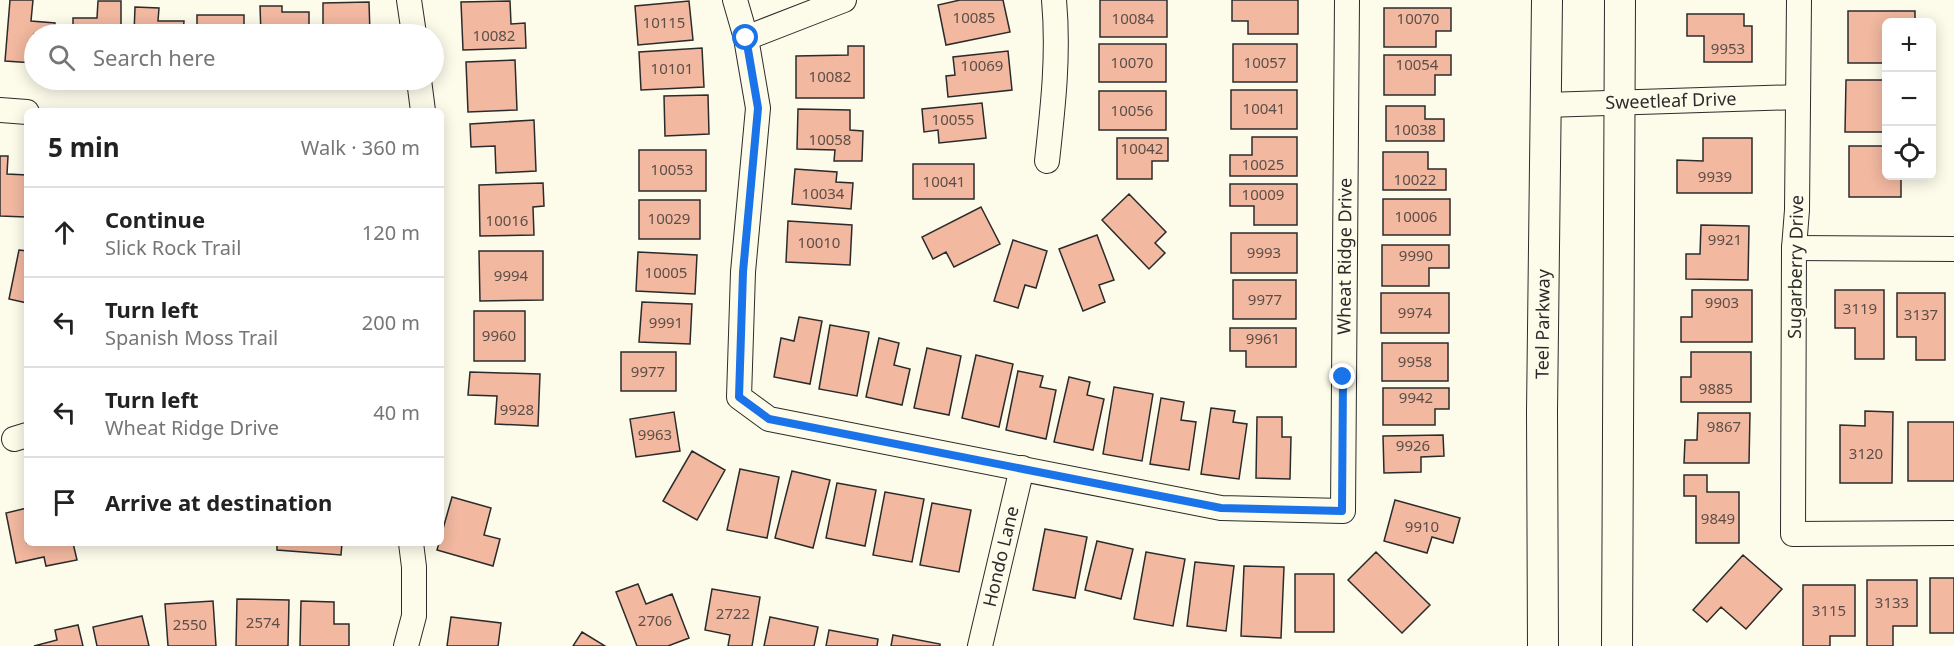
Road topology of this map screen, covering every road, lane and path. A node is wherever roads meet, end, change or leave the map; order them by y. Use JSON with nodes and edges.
{"nodes":[{"id":1,"x":409,"y":0,"type":"edge"},
{"id":2,"x":735,"y":0,"type":"edge"},
{"id":3,"x":844,"y":0,"type":"edge"},
{"id":4,"x":1054,"y":0,"type":"edge"},
{"id":5,"x":1347,"y":0,"type":"edge"},
{"id":6,"x":1547,"y":0,"type":"edge"},
{"id":7,"x":1620,"y":0,"type":"edge"},
{"id":8,"x":1800,"y":0,"type":"edge"},
{"id":9,"x":413,"y":24,"type":"edge"},
{"id":10,"x":746,"y":38,"type":"junction"},
{"id":11,"x":420,"y":90,"type":"edge"},
{"id":12,"x":1798,"y":97,"type":"junction"},
{"id":13,"x":1619,"y":102,"type":"junction"},
{"id":14,"x":1545,"y":105,"type":"junction"},
{"id":15,"x":422,"y":108,"type":"edge"},
{"id":16,"x":0,"y":110,"type":"edge"},
{"id":17,"x":24,"y":112,"type":"edge"},
{"id":18,"x":1047,"y":160,"type":"dead end"},
{"id":19,"x":1794,"y":248,"type":"junction"},
{"id":20,"x":1954,"y":249,"type":"edge"},
{"id":21,"x":1022,"y":468,"type":"junction"},
{"id":22,"x":1954,"y":533,"type":"edge"},
{"id":23,"x":411,"y":546,"type":"edge"},
{"id":24,"x":406,"y":646,"type":"edge"},
{"id":25,"x":980,"y":646,"type":"edge"},
{"id":26,"x":1543,"y":646,"type":"edge"},
{"id":27,"x":1617,"y":646,"type":"edge"}],
"edges":[{"from":1,"to":9,"type":"street"},
{"from":2,"to":10,"type":"street"},
{"from":3,"to":10,"type":"street"},
{"from":4,"to":18,"type":"street"},
{"from":5,"to":21,"type":"street","name":"Wheat Ridge Drive"},
{"from":6,"to":14,"type":"main road","name":"Teel Parkway"},
{"from":7,"to":13,"type":"main road"},
{"from":8,"to":12,"type":"street","name":"Sugarberry Drive"},
{"from":10,"to":21,"type":"street"},
{"from":11,"to":15,"type":"street"},
{"from":12,"to":13,"type":"street","name":"Sweetleaf Drive"},
{"from":12,"to":19,"type":"street","name":"Sugarberry Drive"},
{"from":13,"to":14,"type":"street","name":"Sweetleaf Drive"},
{"from":13,"to":27,"type":"main road"},
{"from":14,"to":26,"type":"main road","name":"Teel Parkway"},
{"from":16,"to":17,"type":"street"},
{"from":19,"to":20,"type":"street"},
{"from":19,"to":22,"type":"street","name":"Sugarberry Drive"},
{"from":21,"to":25,"type":"street","name":"Hondo Lane"},
{"from":23,"to":24,"type":"street"}]}
